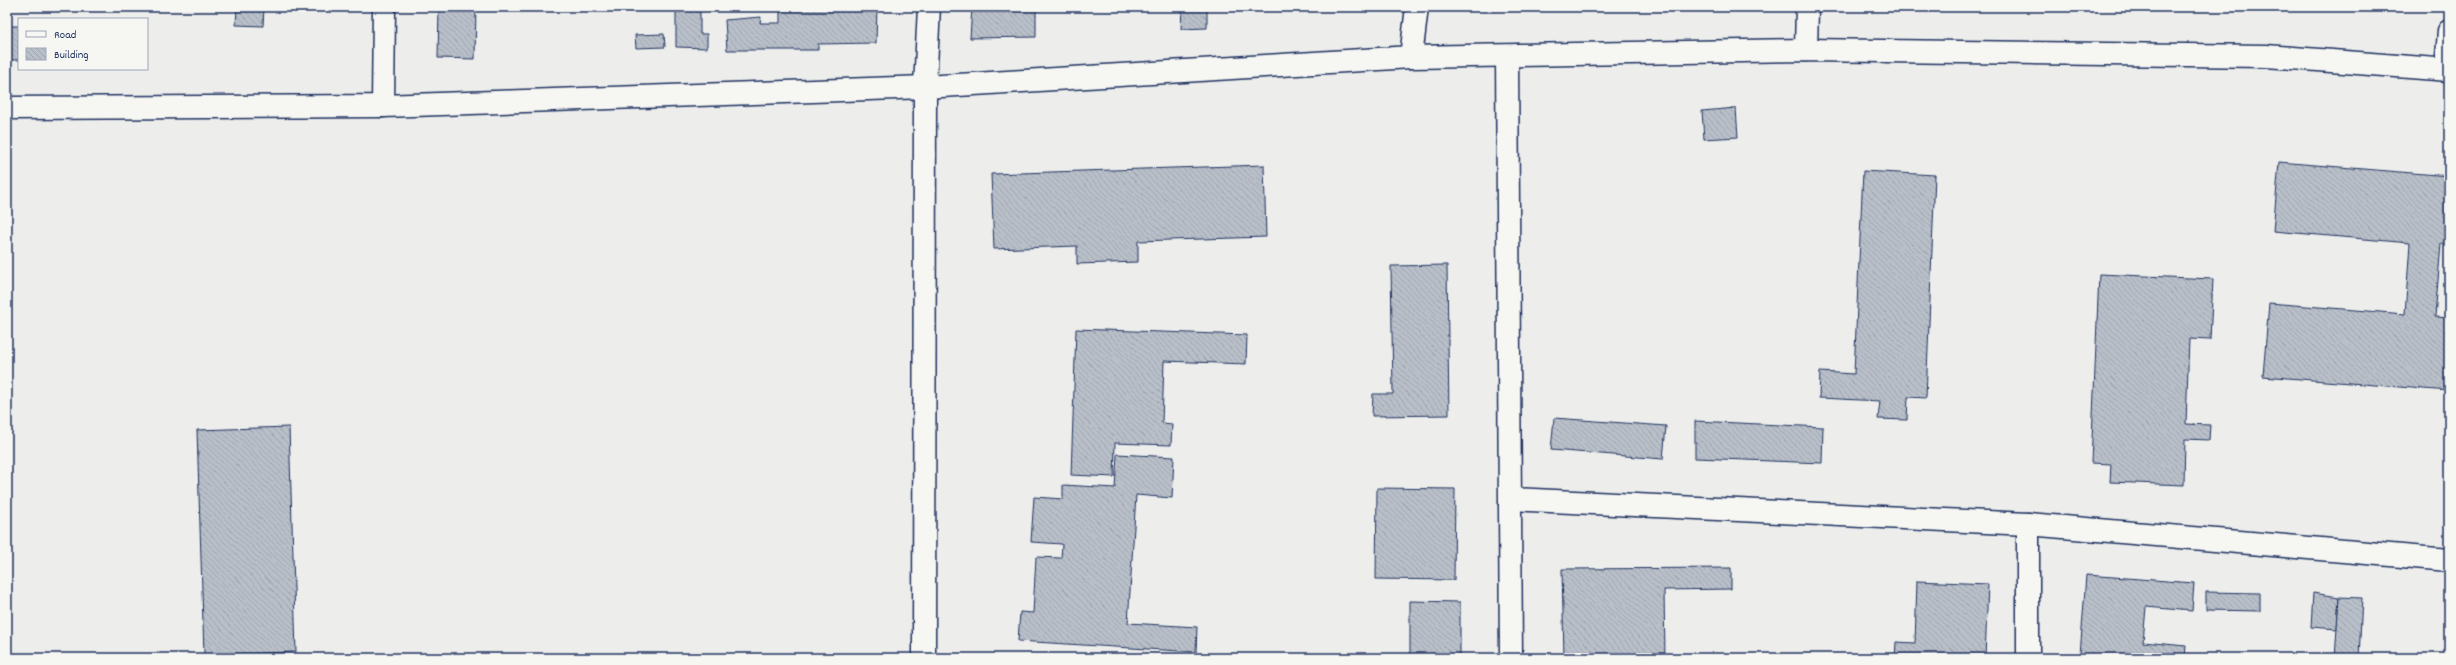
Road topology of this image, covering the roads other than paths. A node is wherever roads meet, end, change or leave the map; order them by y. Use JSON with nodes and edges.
{"nodes":[{"id":1,"x":384,"y":7,"type":"edge"},
{"id":2,"x":929,"y":7,"type":"edge"},
{"id":3,"x":1416,"y":7,"type":"edge"},
{"id":4,"x":1807,"y":7,"type":"edge"},
{"id":5,"x":2449,"y":31,"type":"edge"},
{"id":6,"x":1806,"y":50,"type":"junction"},
{"id":7,"x":1507,"y":56,"type":"junction"},
{"id":8,"x":1411,"y":57,"type":"junction"},
{"id":9,"x":2448,"y":70,"type":"edge"},
{"id":10,"x":925,"y":87,"type":"junction"},
{"id":11,"x":383,"y":106,"type":"junction"},
{"id":12,"x":7,"y":108,"type":"edge"},
{"id":13,"x":1511,"y":500,"type":"junction"},
{"id":14,"x":2028,"y":524,"type":"junction"},
{"id":15,"x":2449,"y":560,"type":"edge"},
{"id":16,"x":924,"y":658,"type":"edge"},
{"id":17,"x":1511,"y":658,"type":"edge"},
{"id":18,"x":2028,"y":658,"type":"edge"}],
"edges":[{"from":1,"to":11,"type":"street"},
{"from":2,"to":10,"type":"street"},
{"from":3,"to":8,"type":"street"},
{"from":4,"to":6,"type":"street"},
{"from":5,"to":9,"type":"street"},
{"from":6,"to":7,"type":"street"},
{"from":6,"to":9,"type":"street"},
{"from":7,"to":8,"type":"street"},
{"from":7,"to":13,"type":"street"},
{"from":8,"to":10,"type":"street"},
{"from":10,"to":11,"type":"street"},
{"from":10,"to":16,"type":"street"},
{"from":11,"to":12,"type":"street"},
{"from":13,"to":14,"type":"street"},
{"from":13,"to":17,"type":"street"},
{"from":14,"to":15,"type":"street"},
{"from":14,"to":18,"type":"street"}]}
